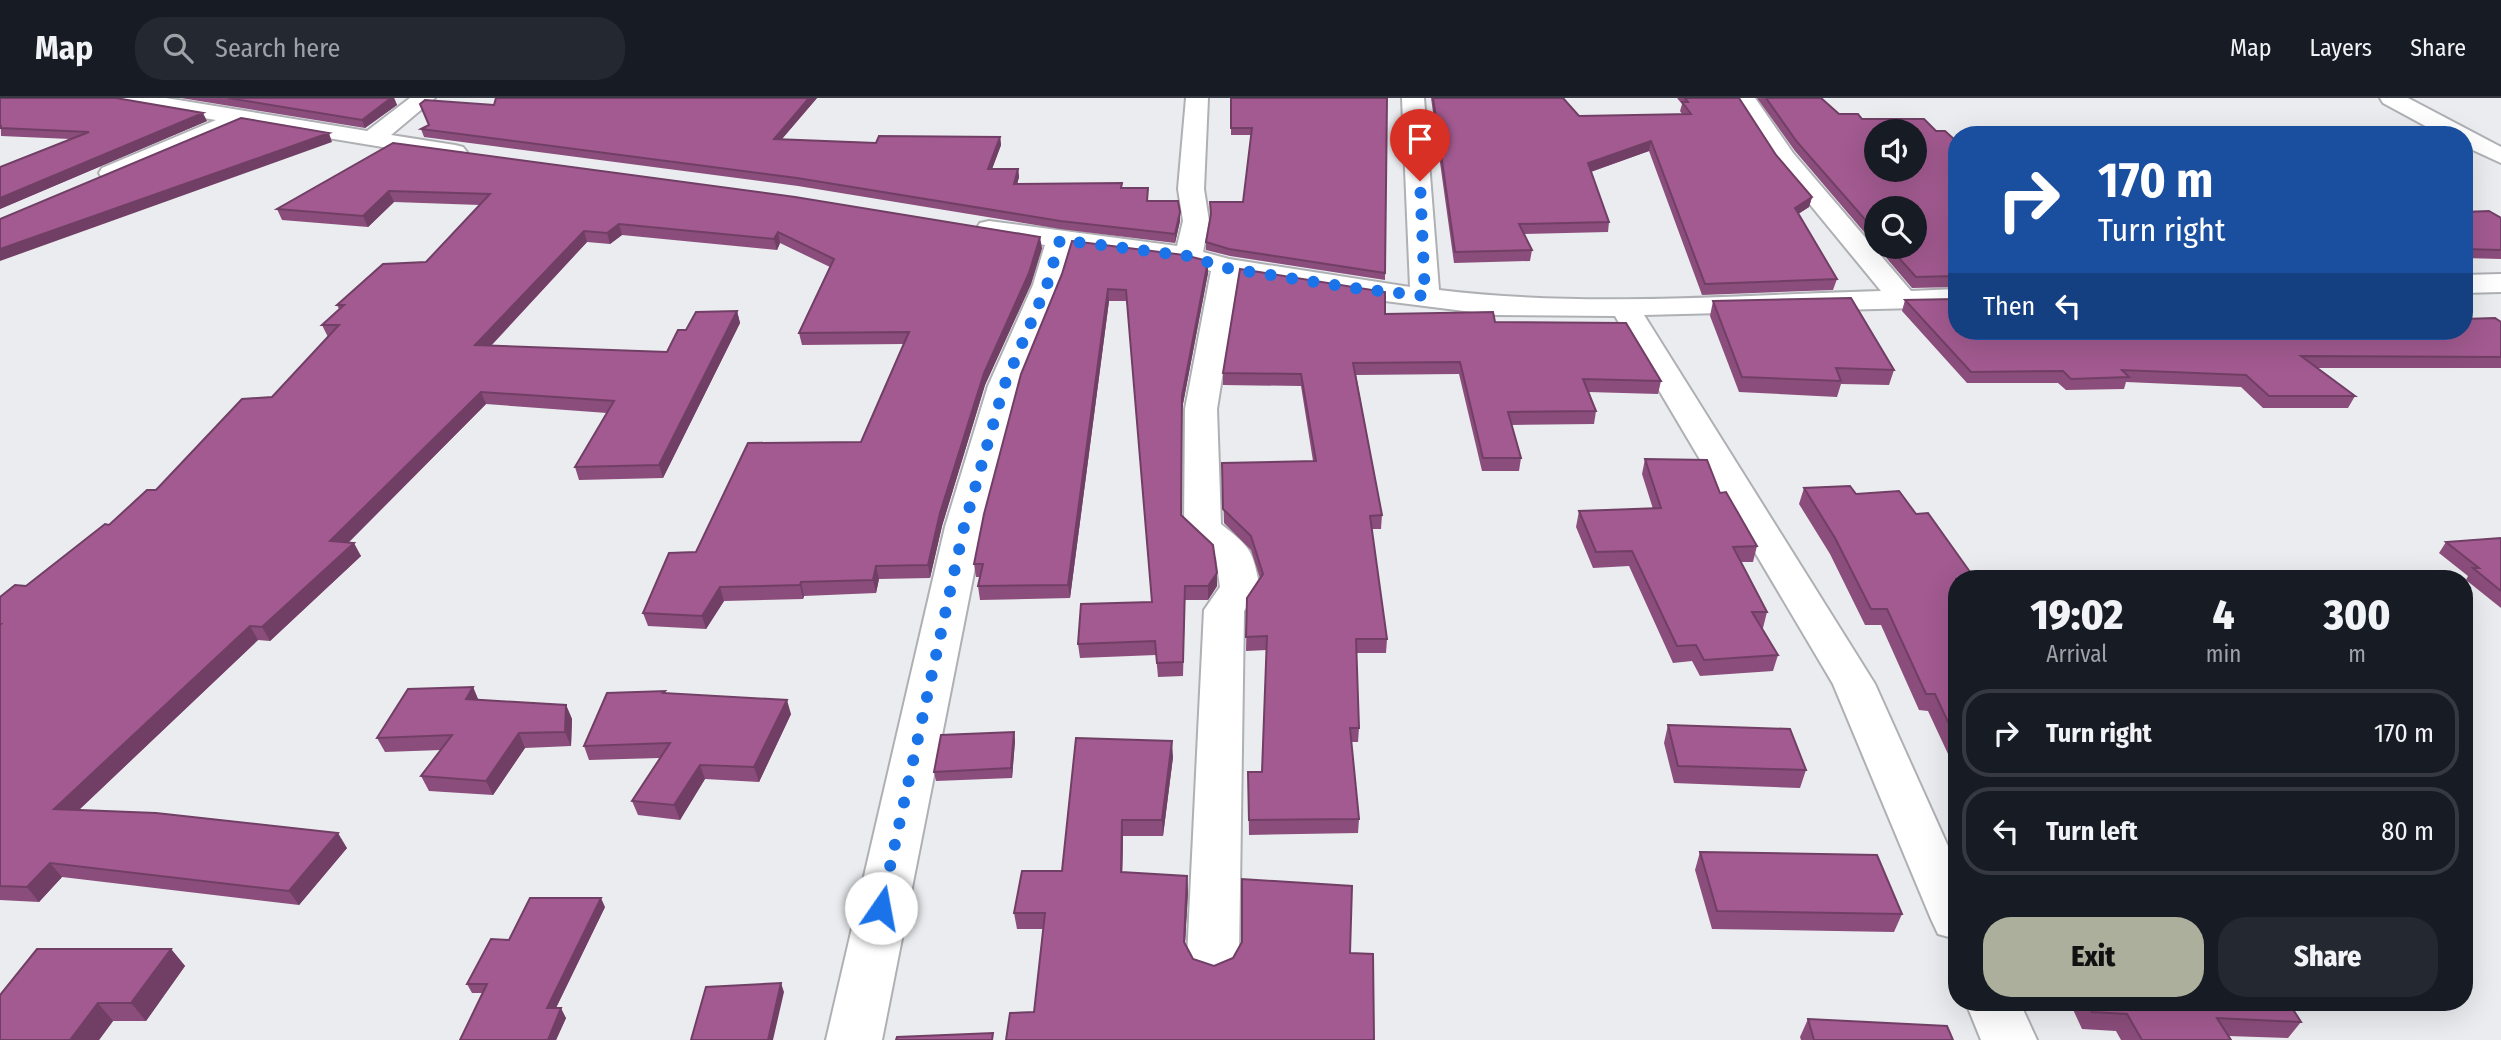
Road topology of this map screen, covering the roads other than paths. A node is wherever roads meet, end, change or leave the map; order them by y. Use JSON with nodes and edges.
{"nodes":[{"id":1,"x":125,"y":98,"type":"edge"},
{"id":2,"x":424,"y":98,"type":"edge"},
{"id":3,"x":1197,"y":98,"type":"edge"},
{"id":4,"x":1413,"y":98,"type":"edge"},
{"id":5,"x":1744,"y":98,"type":"edge"},
{"id":6,"x":2390,"y":98,"type":"edge"},
{"id":7,"x":244,"y":116,"type":"junction"},
{"id":8,"x":2443,"y":126,"type":"edge"},
{"id":9,"x":372,"y":138,"type":"junction"},
{"id":10,"x":2473,"y":142,"type":"edge"},
{"id":11,"x":481,"y":155,"type":"edge"},
{"id":12,"x":2501,"y":156,"type":"edge"},
{"id":13,"x":90,"y":183,"type":"edge"},
{"id":14,"x":968,"y":225,"type":"edge"},
{"id":15,"x":1060,"y":240,"type":"junction"},
{"id":16,"x":1188,"y":256,"type":"junction"},
{"id":17,"x":1226,"y":268,"type":"junction"},
{"id":18,"x":2501,"y":283,"type":"edge"},
{"id":19,"x":2473,"y":284,"type":"edge"},
{"id":20,"x":1425,"y":296,"type":"junction"},
{"id":21,"x":1948,"y":298,"type":"edge"},
{"id":22,"x":1903,"y":299,"type":"junction"},
{"id":23,"x":1624,"y":307,"type":"junction"},
{"id":24,"x":1948,"y":901,"type":"edge"},
{"id":25,"x":1213,"y":958,"type":"dead end"},
{"id":26,"x":1996,"y":1011,"type":"edge"},
{"id":27,"x":854,"y":1040,"type":"edge"},
{"id":28,"x":2009,"y":1040,"type":"edge"}],
"edges":[{"from":1,"to":7,"type":"street"},
{"from":2,"to":9,"type":"street"},
{"from":3,"to":16,"type":"street"},
{"from":4,"to":20,"type":"street"},
{"from":5,"to":22,"type":"street"},
{"from":6,"to":8,"type":"street"},
{"from":7,"to":9,"type":"street"},
{"from":7,"to":13,"type":"street"},
{"from":9,"to":11,"type":"street"},
{"from":10,"to":12,"type":"street"},
{"from":14,"to":15,"type":"street"},
{"from":15,"to":16,"type":"street"},
{"from":15,"to":27,"type":"street"},
{"from":16,"to":17,"type":"street"},
{"from":17,"to":20,"type":"street"},
{"from":17,"to":25,"type":"street"},
{"from":18,"to":19,"type":"street"},
{"from":20,"to":23,"type":"street"},
{"from":21,"to":22,"type":"street"},
{"from":22,"to":23,"type":"street"},
{"from":23,"to":24,"type":"street"},
{"from":26,"to":28,"type":"street"}]}
